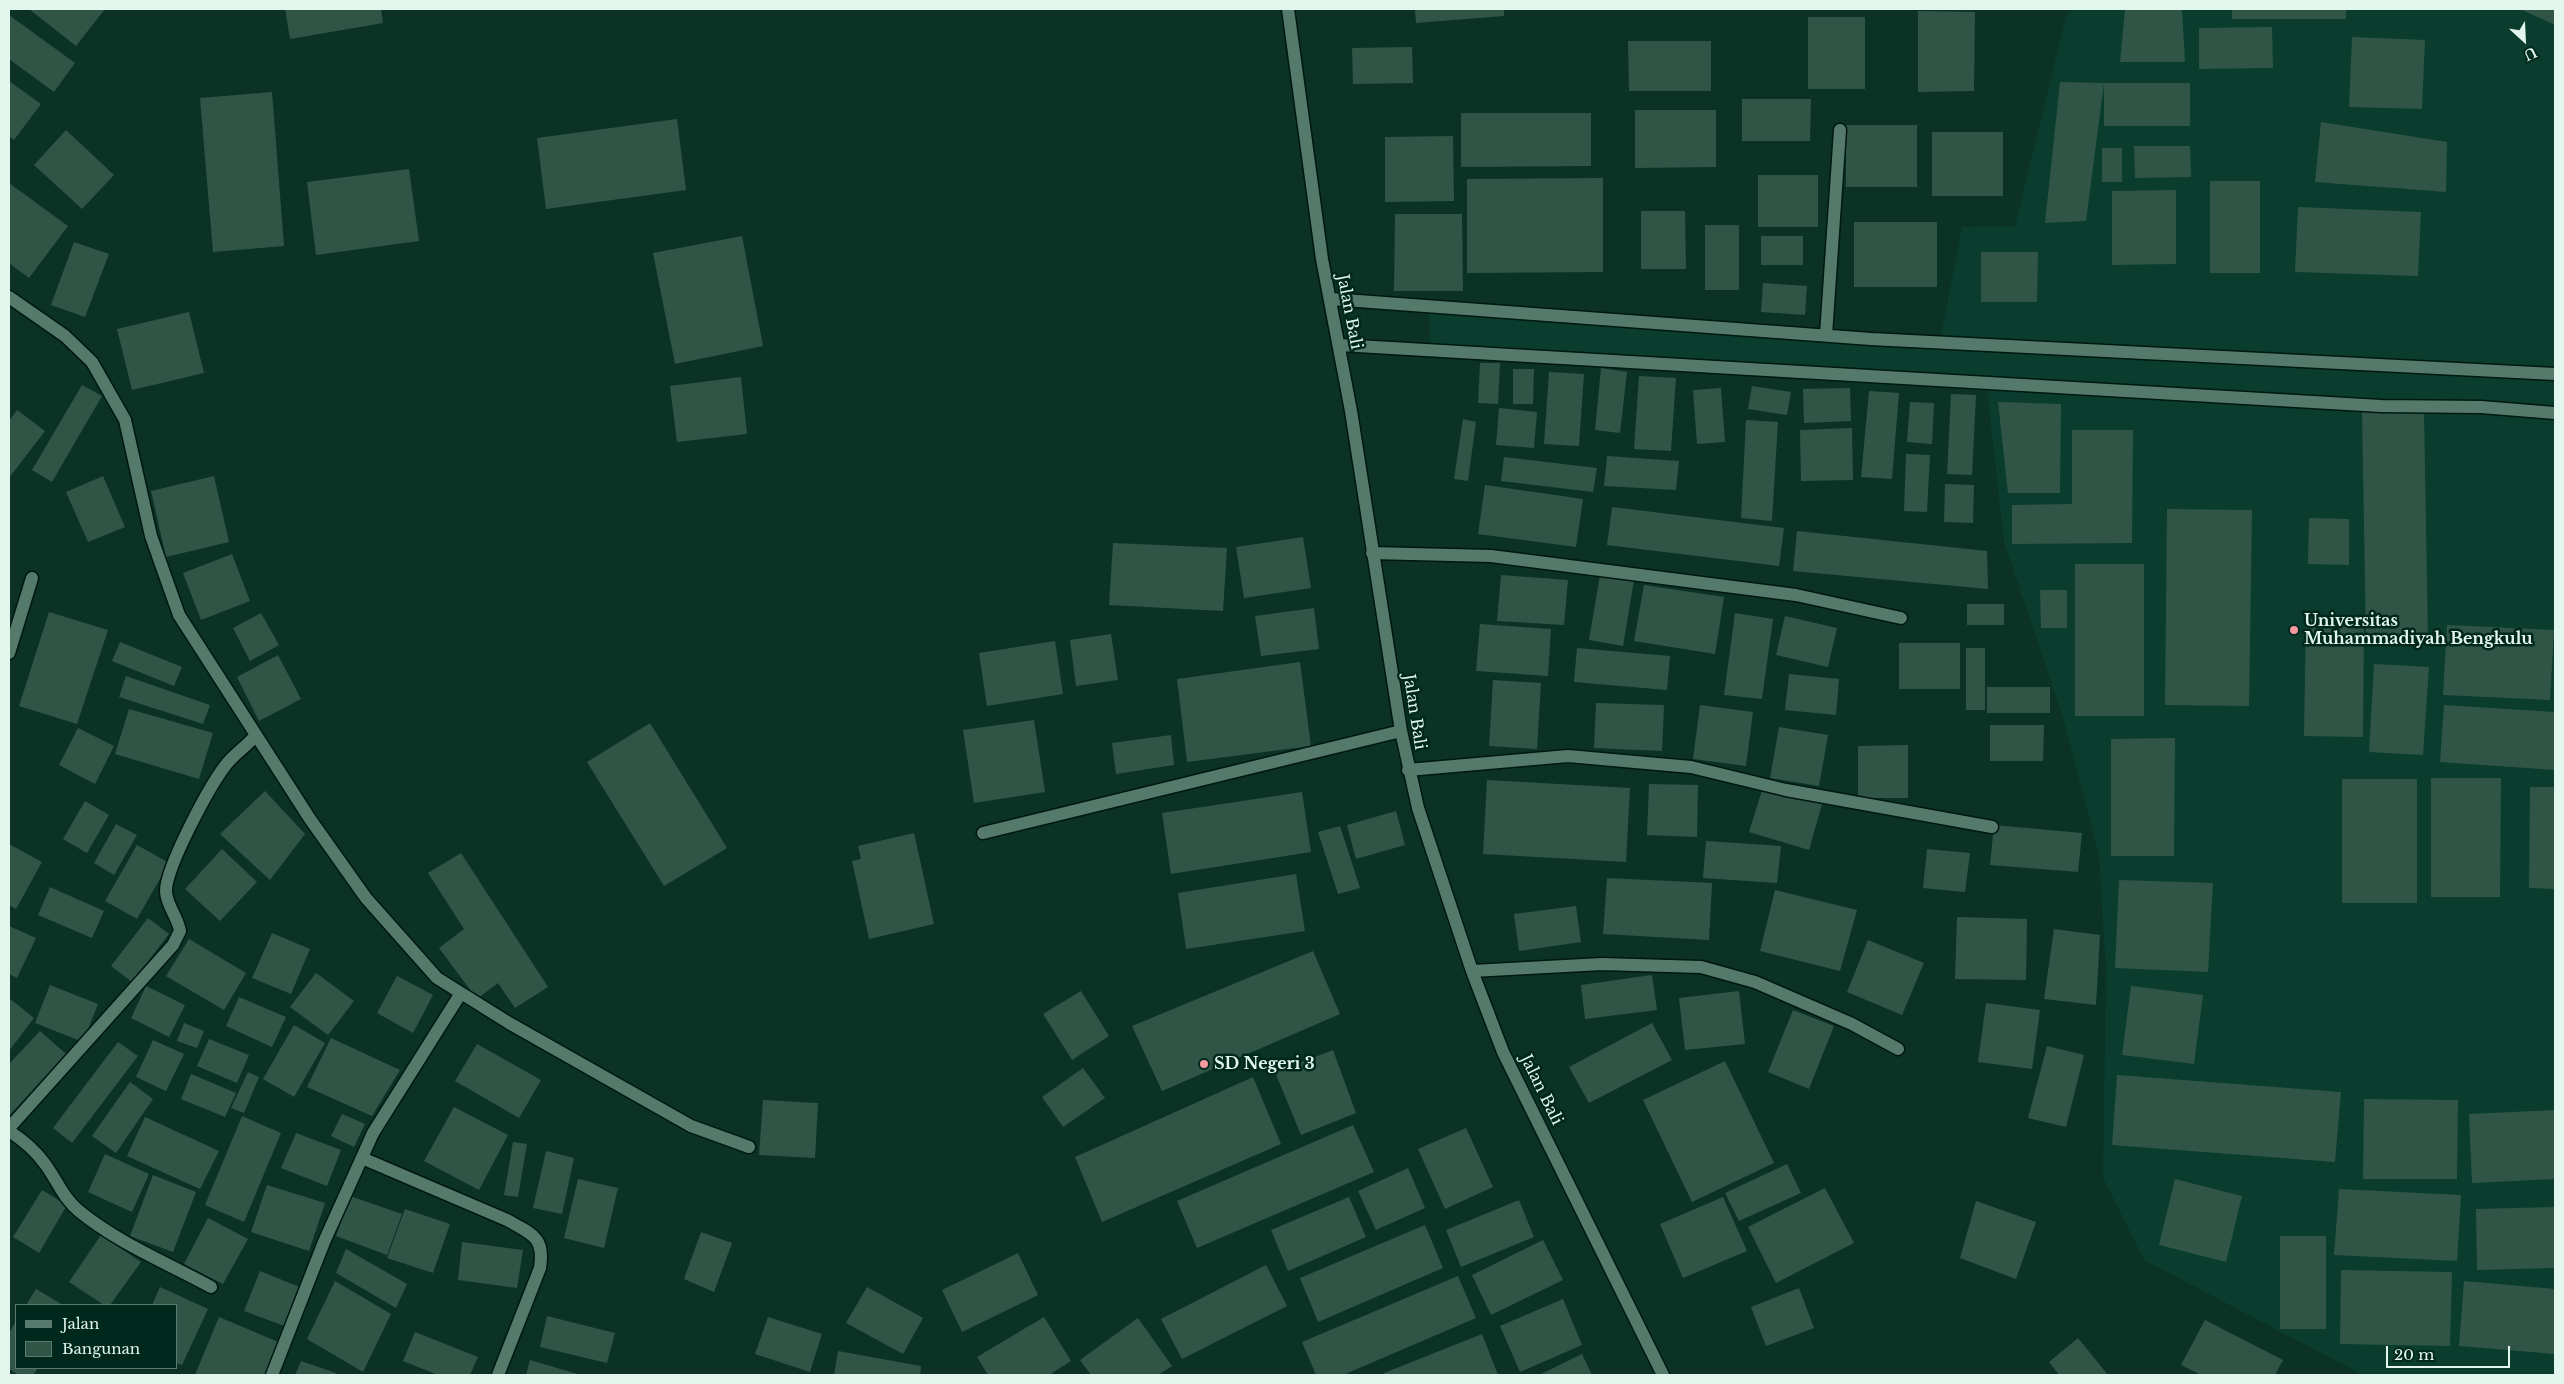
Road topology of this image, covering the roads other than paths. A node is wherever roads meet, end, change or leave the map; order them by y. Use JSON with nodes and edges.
{"nodes":[{"id":1,"x":1288,"y":9,"type":"edge"},
{"id":2,"x":1840,"y":130,"type":"dead end"},
{"id":3,"x":9,"y":297,"type":"edge"},
{"id":4,"x":1331,"y":299,"type":"junction"},
{"id":5,"x":1826,"y":335,"type":"junction"},
{"id":6,"x":1340,"y":345,"type":"junction"},
{"id":7,"x":2555,"y":374,"type":"edge"},
{"id":8,"x":2555,"y":413,"type":"edge"},
{"id":9,"x":1372,"y":553,"type":"junction"},
{"id":10,"x":32,"y":578,"type":"dead end"},
{"id":11,"x":1901,"y":618,"type":"dead end"},
{"id":12,"x":9,"y":653,"type":"edge"},
{"id":13,"x":1401,"y":731,"type":"junction"},
{"id":14,"x":252,"y":741,"type":"junction"},
{"id":15,"x":1408,"y":770,"type":"junction"},
{"id":16,"x":1992,"y":827,"type":"dead end"},
{"id":17,"x":983,"y":833,"type":"dead end"},
{"id":18,"x":1472,"y":972,"type":"junction"},
{"id":19,"x":459,"y":997,"type":"junction"},
{"id":20,"x":1898,"y":1049,"type":"dead end"},
{"id":21,"x":9,"y":1130,"type":"edge"},
{"id":22,"x":749,"y":1147,"type":"dead end"},
{"id":23,"x":362,"y":1158,"type":"junction"},
{"id":24,"x":212,"y":1287,"type":"dead end"},
{"id":25,"x":272,"y":1375,"type":"edge"},
{"id":26,"x":498,"y":1375,"type":"edge"},
{"id":27,"x":1663,"y":1375,"type":"edge"}],
"edges":[{"from":1,"to":4,"type":"street","name":"Jalan Bali"},
{"from":2,"to":5,"type":"street"},
{"from":3,"to":14,"type":"street"},
{"from":4,"to":5,"type":"street"},
{"from":4,"to":6,"type":"street","name":"Jalan Bali"},
{"from":5,"to":7,"type":"street"},
{"from":6,"to":8,"type":"street"},
{"from":6,"to":9,"type":"street","name":"Jalan Bali"},
{"from":9,"to":11,"type":"street"},
{"from":9,"to":13,"type":"street","name":"Jalan Bali"},
{"from":10,"to":12,"type":"street"},
{"from":13,"to":15,"type":"street","name":"Jalan Bali"},
{"from":13,"to":17,"type":"street"},
{"from":14,"to":19,"type":"street"},
{"from":14,"to":21,"type":"street"},
{"from":15,"to":16,"type":"street"},
{"from":15,"to":18,"type":"street","name":"Jalan Bali"},
{"from":18,"to":20,"type":"street"},
{"from":18,"to":27,"type":"street","name":"Jalan Bali"},
{"from":19,"to":22,"type":"street"},
{"from":19,"to":23,"type":"street"},
{"from":21,"to":24,"type":"street"},
{"from":23,"to":25,"type":"street"},
{"from":23,"to":26,"type":"street"}]}
